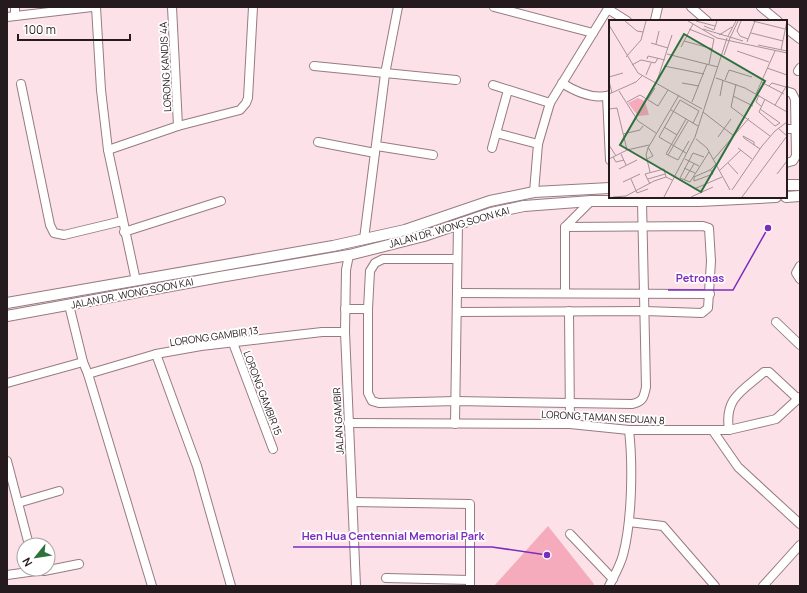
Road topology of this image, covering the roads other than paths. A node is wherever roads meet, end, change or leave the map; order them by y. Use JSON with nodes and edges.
{"nodes":[{"id":1,"x":15,"y":7,"type":"edge"},
{"id":2,"x":92,"y":7,"type":"edge"},
{"id":3,"x":96,"y":7,"type":"edge"},
{"id":4,"x":172,"y":7,"type":"edge"},
{"id":5,"x":253,"y":7,"type":"edge"},
{"id":6,"x":398,"y":7,"type":"edge"},
{"id":7,"x":494,"y":7,"type":"edge"},
{"id":8,"x":658,"y":7,"type":"edge"},
{"id":9,"x":690,"y":7,"type":"edge"},
{"id":10,"x":761,"y":7,"type":"edge"},
{"id":11,"x":608,"y":8,"type":"edge"},
{"id":12,"x":11,"y":17,"type":"edge"},
{"id":13,"x":625,"y":20,"type":"edge"},
{"id":14,"x":656,"y":20,"type":"edge"},
{"id":15,"x":707,"y":20,"type":"edge"},
{"id":16,"x":777,"y":20,"type":"edge"},
{"id":17,"x":787,"y":29,"type":"edge"},
{"id":18,"x":593,"y":33,"type":"junction"},
{"id":19,"x":800,"y":39,"type":"edge"},
{"id":20,"x":314,"y":66,"type":"dead end"},
{"id":21,"x":385,"y":74,"type":"junction"},
{"id":22,"x":456,"y":80,"type":"dead end"},
{"id":23,"x":21,"y":84,"type":"dead end"},
{"id":24,"x":562,"y":84,"type":"junction"},
{"id":25,"x":493,"y":85,"type":"dead end"},
{"id":26,"x":508,"y":90,"type":"junction"},
{"id":27,"x":789,"y":92,"type":"edge"},
{"id":28,"x":608,"y":95,"type":"edge"},
{"id":29,"x":550,"y":103,"type":"junction"},
{"id":30,"x":609,"y":113,"type":"edge"},
{"id":31,"x":178,"y":126,"type":"junction"},
{"id":32,"x":787,"y":129,"type":"edge"},
{"id":33,"x":795,"y":129,"type":"junction"},
{"id":34,"x":496,"y":133,"type":"junction"},
{"id":35,"x":318,"y":142,"type":"dead end"},
{"id":36,"x":538,"y":144,"type":"junction"},
{"id":37,"x":492,"y":148,"type":"dead end"},
{"id":38,"x":108,"y":150,"type":"junction"},
{"id":39,"x":376,"y":150,"type":"junction"},
{"id":40,"x":433,"y":156,"type":"dead end"},
{"id":41,"x":790,"y":162,"type":"edge"},
{"id":42,"x":787,"y":185,"type":"edge"},
{"id":43,"x":800,"y":185,"type":"edge"},
{"id":44,"x":609,"y":188,"type":"edge"},
{"id":45,"x":534,"y":192,"type":"junction"},
{"id":46,"x":787,"y":196,"type":"edge"},
{"id":47,"x":800,"y":196,"type":"edge"},
{"id":48,"x":757,"y":198,"type":"edge"},
{"id":49,"x":221,"y":201,"type":"dead end"},
{"id":50,"x":591,"y":201,"type":"junction"},
{"id":51,"x":642,"y":201,"type":"junction"},
{"id":52,"x":122,"y":221,"type":"junction"},
{"id":53,"x":458,"y":224,"type":"junction"},
{"id":54,"x":564,"y":227,"type":"junction"},
{"id":55,"x":643,"y":227,"type":"junction"},
{"id":56,"x":124,"y":232,"type":"junction"},
{"id":57,"x":364,"y":239,"type":"junction"},
{"id":58,"x":349,"y":255,"type":"junction"},
{"id":59,"x":457,"y":259,"type":"junction"},
{"id":60,"x":800,"y":266,"type":"edge"},
{"id":61,"x":800,"y":279,"type":"edge"},
{"id":62,"x":136,"y":281,"type":"junction"},
{"id":63,"x":457,"y":293,"type":"junction"},
{"id":64,"x":565,"y":293,"type":"junction"},
{"id":65,"x":644,"y":294,"type":"junction"},
{"id":66,"x":710,"y":294,"type":"junction"},
{"id":67,"x":7,"y":303,"type":"edge"},
{"id":68,"x":69,"y":305,"type":"junction"},
{"id":69,"x":345,"y":309,"type":"junction"},
{"id":70,"x":368,"y":309,"type":"junction"},
{"id":71,"x":569,"y":311,"type":"junction"},
{"id":72,"x":645,"y":311,"type":"junction"},
{"id":73,"x":457,"y":312,"type":"junction"},
{"id":74,"x":7,"y":316,"type":"edge"},
{"id":75,"x":776,"y":322,"type":"dead end"},
{"id":76,"x":340,"y":332,"type":"junction"},
{"id":77,"x":233,"y":343,"type":"junction"},
{"id":78,"x":800,"y":345,"type":"edge"},
{"id":79,"x":156,"y":354,"type":"junction"},
{"id":80,"x":83,"y":362,"type":"junction"},
{"id":81,"x":88,"y":374,"type":"junction"},
{"id":82,"x":7,"y":383,"type":"edge"},
{"id":83,"x":799,"y":398,"type":"edge"},
{"id":84,"x":456,"y":401,"type":"junction"},
{"id":85,"x":570,"y":403,"type":"junction"},
{"id":86,"x":348,"y":423,"type":"junction"},
{"id":87,"x":455,"y":424,"type":"junction"},
{"id":88,"x":570,"y":424,"type":"junction"},
{"id":89,"x":629,"y":430,"type":"junction"},
{"id":90,"x":729,"y":430,"type":"junction"},
{"id":91,"x":713,"y":431,"type":"junction"},
{"id":92,"x":274,"y":449,"type":"dead end"},
{"id":93,"x":7,"y":461,"type":"edge"},
{"id":94,"x":59,"y":491,"type":"dead end"},
{"id":95,"x":353,"y":502,"type":"junction"},
{"id":96,"x":18,"y":503,"type":"junction"},
{"id":97,"x":629,"y":522,"type":"junction"},
{"id":98,"x":800,"y":524,"type":"edge"},
{"id":99,"x":570,"y":534,"type":"dead end"},
{"id":100,"x":27,"y":537,"type":"edge"},
{"id":101,"x":800,"y":545,"type":"edge"},
{"id":102,"x":79,"y":564,"type":"dead end"},
{"id":103,"x":56,"y":569,"type":"edge"},
{"id":104,"x":386,"y":578,"type":"dead end"},
{"id":105,"x":611,"y":582,"type":"edge"},
{"id":106,"x":470,"y":583,"type":"edge"},
{"id":107,"x":152,"y":586,"type":"edge"},
{"id":108,"x":231,"y":586,"type":"edge"},
{"id":109,"x":354,"y":586,"type":"edge"},
{"id":110,"x":715,"y":586,"type":"edge"},
{"id":111,"x":763,"y":586,"type":"edge"}],
"edges":[{"from":1,"to":12,"type":"street"},
{"from":2,"to":12,"type":"street"},
{"from":3,"to":38,"type":"street"},
{"from":4,"to":31,"type":"street","name":"LORONG KANDIS 4A"},
{"from":5,"to":31,"type":"street"},
{"from":6,"to":21,"type":"street"},
{"from":7,"to":18,"type":"street"},
{"from":8,"to":14,"type":"street"},
{"from":9,"to":15,"type":"street"},
{"from":10,"to":16,"type":"street"},
{"from":11,"to":13,"type":"street"},
{"from":11,"to":18,"type":"street"},
{"from":17,"to":19,"type":"street"},
{"from":18,"to":24,"type":"street"},
{"from":20,"to":21,"type":"street"},
{"from":21,"to":22,"type":"street"},
{"from":21,"to":39,"type":"street"},
{"from":23,"to":52,"type":"street"},
{"from":24,"to":28,"type":"street"},
{"from":24,"to":29,"type":"street"},
{"from":25,"to":26,"type":"street"},
{"from":26,"to":29,"type":"street"},
{"from":26,"to":34,"type":"street"},
{"from":27,"to":33,"type":"street"},
{"from":28,"to":30,"type":"street"},
{"from":29,"to":36,"type":"street"},
{"from":31,"to":38,"type":"street"},
{"from":32,"to":33,"type":"street"},
{"from":33,"to":41,"type":"street"},
{"from":34,"to":36,"type":"street"},
{"from":34,"to":37,"type":"street"},
{"from":35,"to":39,"type":"street"},
{"from":36,"to":45,"type":"street"},
{"from":38,"to":52,"type":"street"},
{"from":39,"to":40,"type":"street"},
{"from":39,"to":57,"type":"street"},
{"from":42,"to":43,"type":"main road"},
{"from":44,"to":45,"type":"main road","name":"JALAN DR. WONG SOON KAI"},
{"from":45,"to":57,"type":"main road","name":"JALAN DR. WONG SOON KAI"},
{"from":46,"to":47,"type":"main road"},
{"from":48,"to":51,"type":"main road","name":"JALAN DR. WONG SOON KAI"},
{"from":49,"to":56,"type":"street"},
{"from":50,"to":51,"type":"main road","name":"JALAN DR. WONG SOON KAI"},
{"from":50,"to":53,"type":"main road","name":"JALAN DR. WONG SOON KAI"},
{"from":50,"to":54,"type":"street"},
{"from":51,"to":55,"type":"street"},
{"from":52,"to":56,"type":"street"},
{"from":53,"to":58,"type":"main road","name":"JALAN DR. WONG SOON KAI"},
{"from":53,"to":59,"type":"street"},
{"from":54,"to":55,"type":"street"},
{"from":54,"to":64,"type":"street"},
{"from":55,"to":65,"type":"street"},
{"from":55,"to":66,"type":"street"},
{"from":56,"to":62,"type":"street"},
{"from":57,"to":62,"type":"main road","name":"JALAN DR. WONG SOON KAI"},
{"from":58,"to":68,"type":"main road","name":"JALAN DR. WONG SOON KAI"},
{"from":58,"to":69,"type":"street","name":"JALAN GAMBIR"},
{"from":59,"to":63,"type":"street"},
{"from":59,"to":70,"type":"street"},
{"from":60,"to":61,"type":"street"},
{"from":62,"to":67,"type":"main road","name":"JALAN DR. WONG SOON KAI"},
{"from":63,"to":64,"type":"street"},
{"from":63,"to":73,"type":"street"},
{"from":64,"to":65,"type":"street"},
{"from":65,"to":66,"type":"street"},
{"from":65,"to":72,"type":"street"},
{"from":66,"to":72,"type":"street"},
{"from":68,"to":74,"type":"main road","name":"JALAN DR. WONG SOON KAI"},
{"from":68,"to":80,"type":"street"},
{"from":69,"to":70,"type":"street"},
{"from":69,"to":76,"type":"street","name":"JALAN GAMBIR"},
{"from":70,"to":84,"type":"street"},
{"from":71,"to":72,"type":"street"},
{"from":71,"to":73,"type":"street"},
{"from":71,"to":85,"type":"street"},
{"from":72,"to":85,"type":"street"},
{"from":73,"to":84,"type":"street"},
{"from":75,"to":78,"type":"street"},
{"from":76,"to":77,"type":"street","name":"LORONG GAMBIR 13"},
{"from":76,"to":86,"type":"street","name":"JALAN GAMBIR"},
{"from":77,"to":79,"type":"street","name":"LORONG GAMBIR 13"},
{"from":77,"to":92,"type":"street","name":"LORONG GAMBIR 15"},
{"from":79,"to":81,"type":"street","name":"LORONG GAMBIR 13"},
{"from":79,"to":108,"type":"street"},
{"from":80,"to":81,"type":"street"},
{"from":80,"to":82,"type":"street"},
{"from":81,"to":107,"type":"street"},
{"from":83,"to":90,"type":"street","name":"LORONG TAMAN SEDUAN 8"},
{"from":83,"to":90,"type":"street"},
{"from":84,"to":85,"type":"street"},
{"from":84,"to":87,"type":"street"},
{"from":85,"to":88,"type":"street"},
{"from":86,"to":87,"type":"street","name":"LORONG TAMAN SEDUAN 8"},
{"from":86,"to":95,"type":"street","name":"JALAN GAMBIR"},
{"from":87,"to":88,"type":"street","name":"LORONG TAMAN SEDUAN 8"},
{"from":88,"to":89,"type":"street","name":"LORONG TAMAN SEDUAN 8"},
{"from":89,"to":91,"type":"street","name":"LORONG TAMAN SEDUAN 8"},
{"from":89,"to":97,"type":"street"},
{"from":90,"to":91,"type":"street","name":"LORONG TAMAN SEDUAN 8"},
{"from":91,"to":98,"type":"street"},
{"from":93,"to":96,"type":"street"},
{"from":94,"to":96,"type":"street"},
{"from":95,"to":106,"type":"street"},
{"from":95,"to":109,"type":"street","name":"JALAN GAMBIR"},
{"from":96,"to":100,"type":"street"},
{"from":97,"to":105,"type":"street"},
{"from":97,"to":110,"type":"street"},
{"from":99,"to":105,"type":"street"},
{"from":101,"to":111,"type":"street"},
{"from":102,"to":103,"type":"street"},
{"from":104,"to":106,"type":"street"}]}
